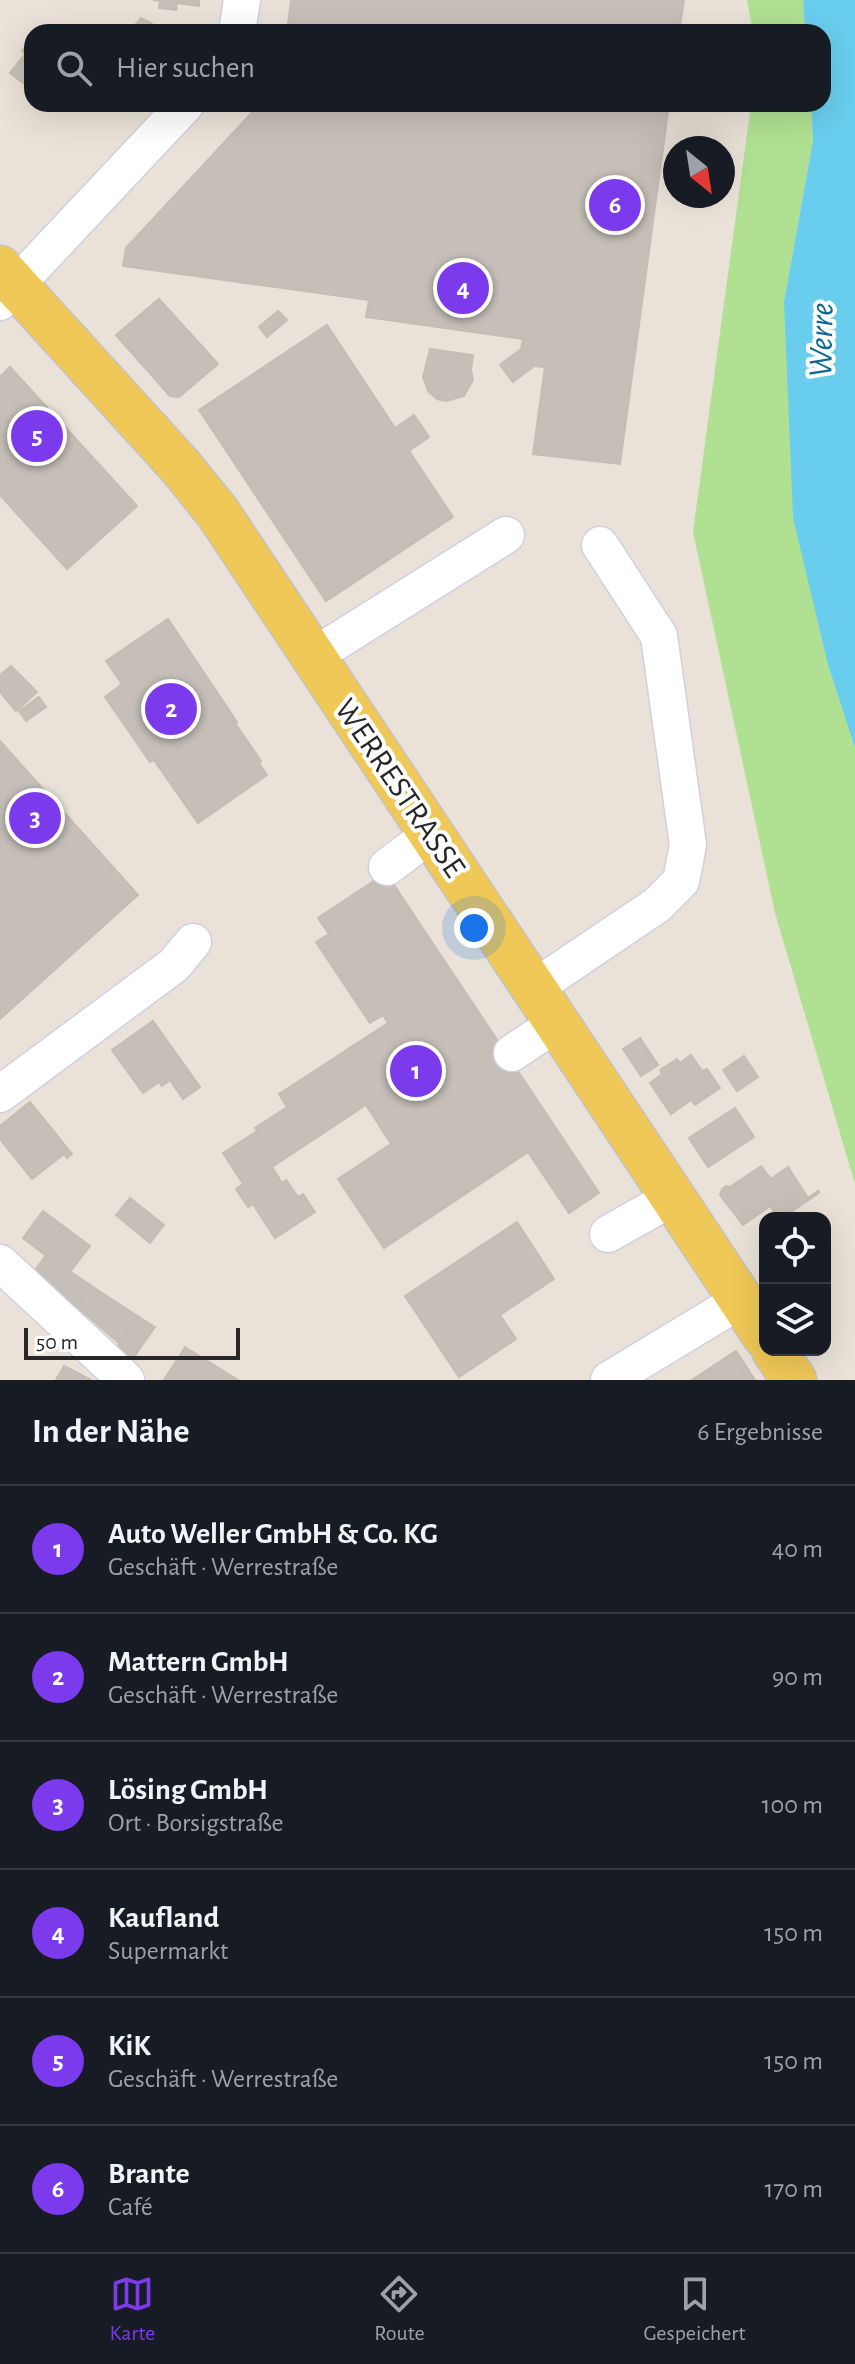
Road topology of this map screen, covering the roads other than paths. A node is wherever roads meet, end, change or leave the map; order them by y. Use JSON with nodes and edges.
{"nodes":[{"id":1,"x":242,"y":0,"type":"edge"},
{"id":2,"x":238,"y":24,"type":"edge"},
{"id":3,"x":178,"y":112,"type":"edge"},
{"id":4,"x":5,"y":285,"type":"edge"},
{"id":5,"x":506,"y":535,"type":"dead end"},
{"id":6,"x":600,"y":545,"type":"dead end"},
{"id":7,"x":312,"y":657,"type":"junction"},
{"id":8,"x":431,"y":834,"type":"junction"},
{"id":9,"x":387,"y":867,"type":"dead end"},
{"id":10,"x":193,"y":942,"type":"dead end"},
{"id":11,"x":546,"y":1005,"type":"junction"},
{"id":12,"x":512,"y":1053,"type":"dead end"},
{"id":13,"x":0,"y":1094,"type":"edge"},
{"id":14,"x":672,"y":1198,"type":"junction"},
{"id":15,"x":608,"y":1234,"type":"dead end"},
{"id":16,"x":0,"y":1263,"type":"edge"},
{"id":17,"x":741,"y":1300,"type":"junction"},
{"id":18,"x":759,"y":1327,"type":"edge"},
{"id":19,"x":778,"y":1356,"type":"edge"},
{"id":20,"x":126,"y":1380,"type":"edge"},
{"id":21,"x":609,"y":1380,"type":"edge"},
{"id":22,"x":794,"y":1380,"type":"edge"}],
"edges":[{"from":1,"to":2,"type":"street"},
{"from":3,"to":4,"type":"street"},
{"from":4,"to":7,"type":"main road","name":"WERRESTRASSE"},
{"from":5,"to":7,"type":"street"},
{"from":6,"to":11,"type":"street"},
{"from":7,"to":8,"type":"main road","name":"WERRESTRASSE"},
{"from":8,"to":9,"type":"street"},
{"from":8,"to":11,"type":"main road","name":"WERRESTRASSE"},
{"from":10,"to":13,"type":"street"},
{"from":11,"to":12,"type":"street"},
{"from":11,"to":14,"type":"main road","name":"WERRESTRASSE"},
{"from":14,"to":15,"type":"street"},
{"from":14,"to":17,"type":"main road","name":"WERRESTRASSE"},
{"from":16,"to":20,"type":"street"},
{"from":17,"to":18,"type":"main road","name":"WERRESTRASSE"},
{"from":17,"to":21,"type":"street"},
{"from":19,"to":22,"type":"main road"}]}
